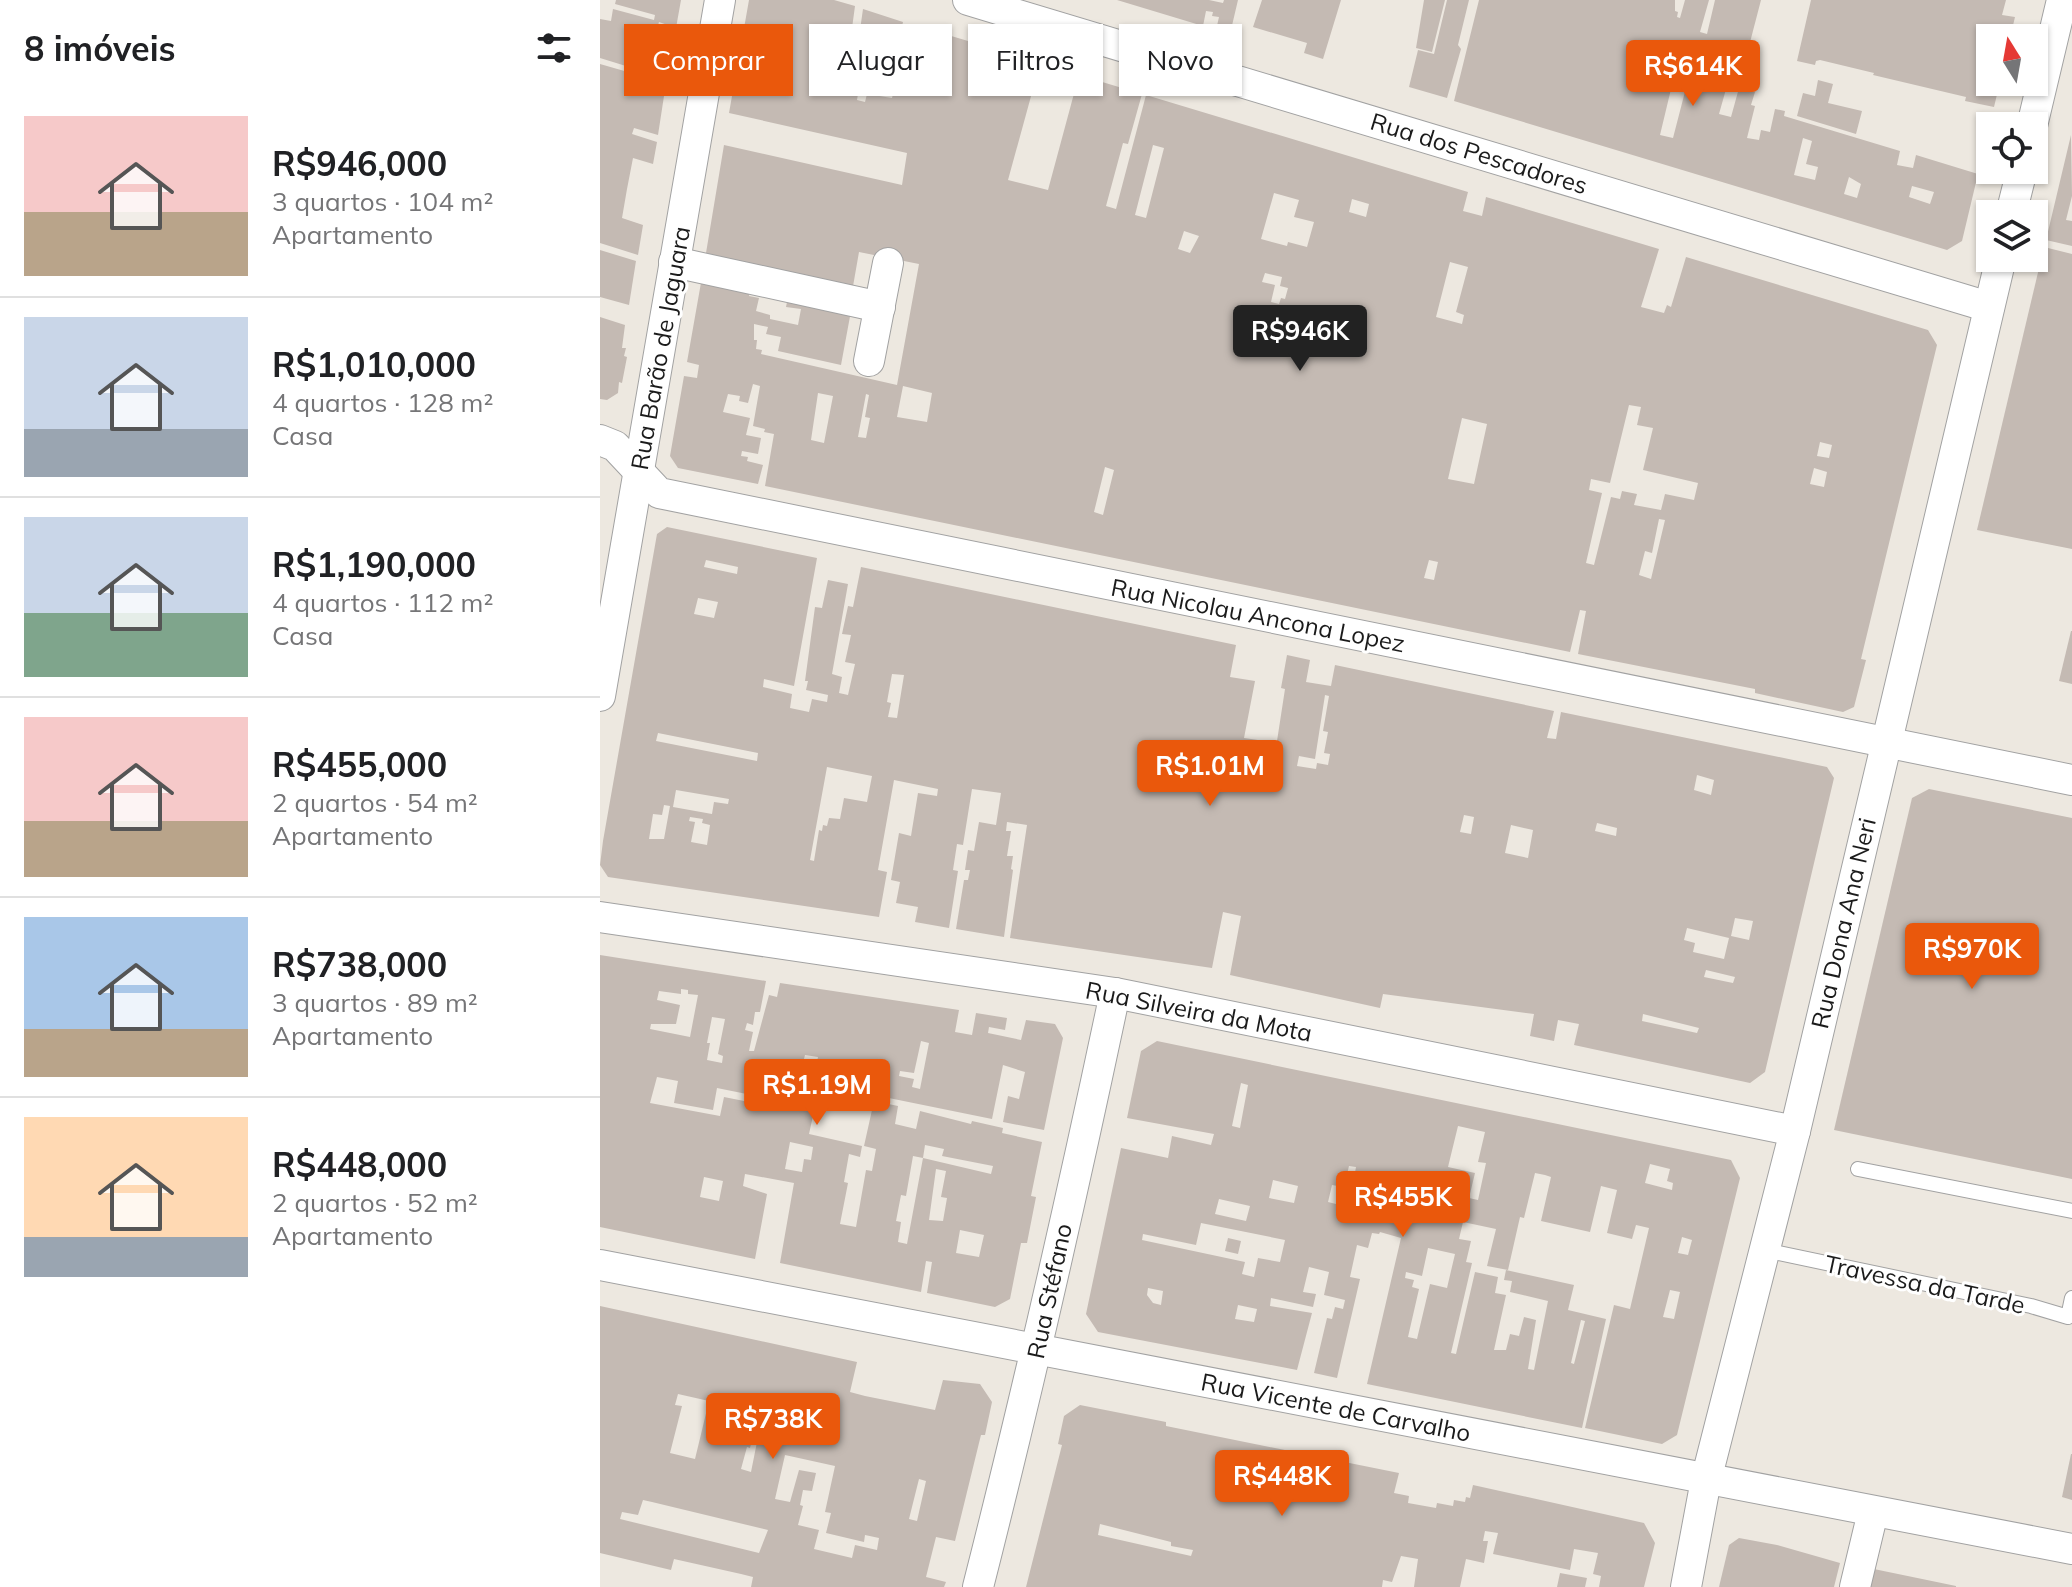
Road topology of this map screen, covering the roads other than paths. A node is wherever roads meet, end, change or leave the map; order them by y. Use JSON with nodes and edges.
{"nodes":[{"id":1,"x":720,"y":0,"type":"edge"},
{"id":2,"x":968,"y":0,"type":"edge"},
{"id":3,"x":2062,"y":0,"type":"edge"},
{"id":4,"x":2035,"y":112,"type":"edge"},
{"id":5,"x":674,"y":262,"type":"junction"},
{"id":6,"x":888,"y":263,"type":"dead end"},
{"id":7,"x":1998,"y":272,"type":"edge"},
{"id":8,"x":880,"y":307,"type":"junction"},
{"id":9,"x":1989,"y":307,"type":"junction"},
{"id":10,"x":869,"y":361,"type":"dead end"},
{"id":11,"x":600,"y":440,"type":"edge"},
{"id":12,"x":639,"y":473,"type":"junction"},
{"id":13,"x":600,"y":696,"type":"edge"},
{"id":14,"x":1886,"y":742,"type":"junction"},
{"id":15,"x":2072,"y":780,"type":"edge"},
{"id":16,"x":600,"y":917,"type":"edge"},
{"id":17,"x":1115,"y":993,"type":"junction"},
{"id":18,"x":1795,"y":1131,"type":"junction"},
{"id":19,"x":1858,"y":1169,"type":"dead end"},
{"id":20,"x":2072,"y":1211,"type":"edge"},
{"id":21,"x":1764,"y":1250,"type":"junction"},
{"id":22,"x":600,"y":1265,"type":"edge"},
{"id":23,"x":2072,"y":1298,"type":"edge"},
{"id":24,"x":1036,"y":1349,"type":"junction"},
{"id":25,"x":1706,"y":1480,"type":"junction"},
{"id":26,"x":1873,"y":1512,"type":"junction"},
{"id":27,"x":2072,"y":1549,"type":"edge"},
{"id":28,"x":978,"y":1587,"type":"edge"},
{"id":29,"x":1686,"y":1587,"type":"edge"},
{"id":30,"x":1855,"y":1587,"type":"edge"}],
"edges":[{"from":1,"to":5,"type":"street","name":"Rua Barão de Jaguara"},
{"from":2,"to":9,"type":"street","name":"Rua dos Pescadores"},
{"from":3,"to":4,"type":"street"},
{"from":5,"to":8,"type":"street"},
{"from":5,"to":12,"type":"street","name":"Rua Barão de Jaguara"},
{"from":6,"to":8,"type":"street"},
{"from":7,"to":9,"type":"street","name":"Rua Dona Ana Neri"},
{"from":8,"to":10,"type":"street"},
{"from":9,"to":14,"type":"street","name":"Rua Dona Ana Neri"},
{"from":11,"to":12,"type":"street","name":"Rua Nicolau Ancona Lopez"},
{"from":12,"to":13,"type":"street","name":"Rua Barão de Jaguara"},
{"from":12,"to":14,"type":"street","name":"Rua Nicolau Ancona Lopez"},
{"from":14,"to":15,"type":"street","name":"Rua Nicolau Ancona Lopez"},
{"from":14,"to":18,"type":"street","name":"Rua Dona Ana Neri"},
{"from":16,"to":17,"type":"street","name":"Rua Silveira da Mota"},
{"from":17,"to":18,"type":"street","name":"Rua Silveira da Mota"},
{"from":17,"to":24,"type":"street","name":"Rua Stéfano"},
{"from":18,"to":21,"type":"street","name":"Rua Dona Ana Neri"},
{"from":19,"to":20,"type":"lane"},
{"from":21,"to":23,"type":"lane","name":"Travessa da Tarde"},
{"from":21,"to":25,"type":"street","name":"Rua Dona Ana Neri"},
{"from":22,"to":24,"type":"street","name":"Rua Vicente de Carvalho"},
{"from":24,"to":25,"type":"street","name":"Rua Vicente de Carvalho"},
{"from":24,"to":28,"type":"street","name":"Rua Stéfano"},
{"from":25,"to":26,"type":"street","name":"Rua Vicente de Carvalho"},
{"from":25,"to":29,"type":"street","name":"Rua Dona Ana Neri"},
{"from":26,"to":27,"type":"street","name":"Rua Vicente de Carvalho"},
{"from":26,"to":30,"type":"street"}]}
